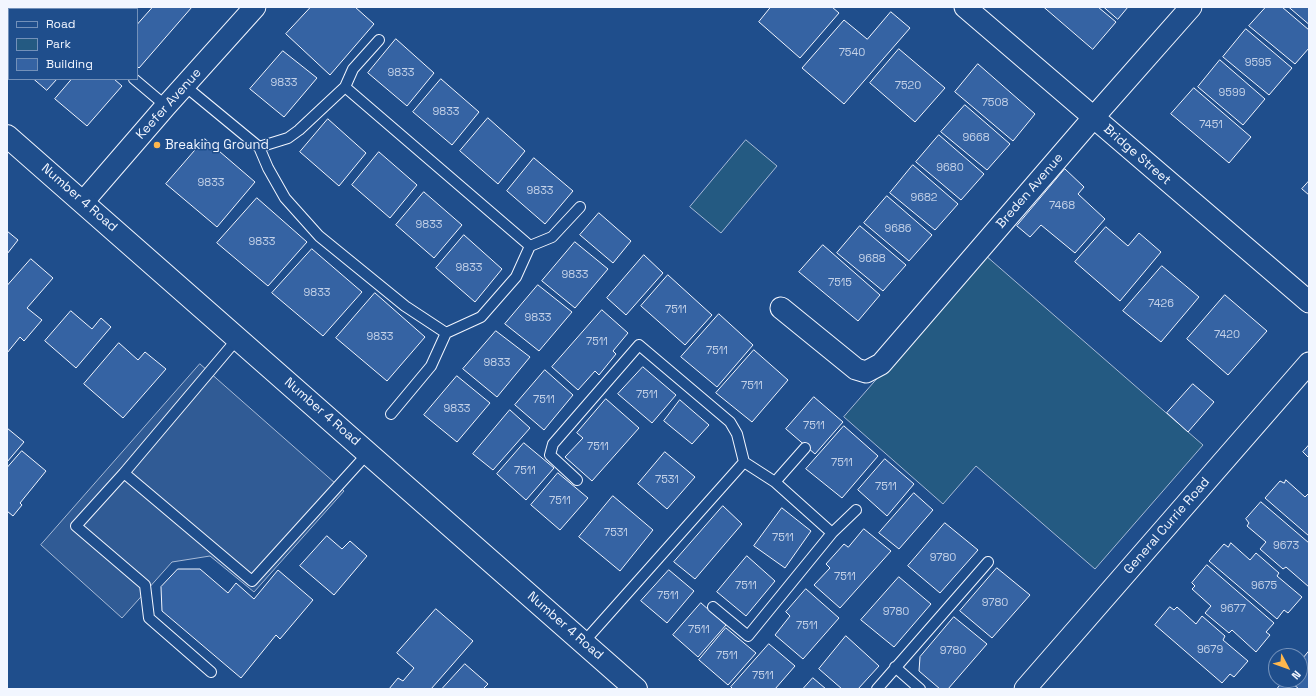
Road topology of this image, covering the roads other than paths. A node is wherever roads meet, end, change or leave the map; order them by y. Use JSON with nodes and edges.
{"nodes":[{"id":1,"x":255,"y":7,"type":"edge"},
{"id":2,"x":965,"y":7,"type":"edge"},
{"id":3,"x":1191,"y":7,"type":"edge"},
{"id":4,"x":379,"y":40,"type":"dead end"},
{"id":5,"x":135,"y":80,"type":"edge"},
{"id":6,"x":185,"y":86,"type":"junction"},
{"id":7,"x":346,"y":87,"type":"junction"},
{"id":8,"x":166,"y":106,"type":"junction"},
{"id":9,"x":1093,"y":118,"type":"junction"},
{"id":10,"x":7,"y":136,"type":"edge"},
{"id":11,"x":259,"y":147,"type":"junction"},
{"id":12,"x":83,"y":202,"type":"junction"},
{"id":13,"x":580,"y":207,"type":"dead end"},
{"id":14,"x":530,"y":246,"type":"junction"},
{"id":15,"x":1309,"y":302,"type":"edge"},
{"id":16,"x":781,"y":308,"type":"dead end"},
{"id":17,"x":446,"y":333,"type":"junction"},
{"id":18,"x":238,"y":338,"type":"junction"},
{"id":19,"x":1309,"y":363,"type":"edge"},
{"id":20,"x":391,"y":414,"type":"dead end"},
{"id":21,"x":805,"y":448,"type":"dead end"},
{"id":22,"x":368,"y":453,"type":"junction"},
{"id":23,"x":744,"y":462,"type":"junction"},
{"id":24,"x":124,"y":473,"type":"junction"},
{"id":25,"x":577,"y":480,"type":"dead end"},
{"id":26,"x":776,"y":482,"type":"junction"},
{"id":27,"x":856,"y":510,"type":"dead end"},
{"id":28,"x":832,"y":533,"type":"junction"},
{"id":29,"x":988,"y":562,"type":"dead end"},
{"id":30,"x":713,"y":606,"type":"dead end"},
{"id":31,"x":583,"y":643,"type":"junction"},
{"id":32,"x":895,"y":667,"type":"junction"},
{"id":33,"x":211,"y":672,"type":"dead end"},
{"id":34,"x":636,"y":689,"type":"edge"},
{"id":35,"x":877,"y":689,"type":"edge"},
{"id":36,"x":920,"y":689,"type":"edge"},
{"id":37,"x":1025,"y":689,"type":"edge"}],
"edges":[{"from":1,"to":6,"type":"street","name":"Keefer Avenue"},
{"from":2,"to":9,"type":"street","name":"Bridge Street"},
{"from":3,"to":9,"type":"street","name":"Breden Avenue"},
{"from":4,"to":7,"type":"lane"},
{"from":5,"to":8,"type":"lane"},
{"from":6,"to":8,"type":"street","name":"Keefer Avenue"},
{"from":6,"to":11,"type":"lane"},
{"from":7,"to":11,"type":"lane"},
{"from":7,"to":14,"type":"lane"},
{"from":8,"to":12,"type":"street","name":"Keefer Avenue"},
{"from":9,"to":15,"type":"street","name":"Bridge Street"},
{"from":9,"to":16,"type":"street","name":"Breden Avenue"},
{"from":10,"to":12,"type":"main road","name":"Number 4 Road"},
{"from":11,"to":17,"type":"lane"},
{"from":12,"to":18,"type":"main road","name":"Number 4 Road"},
{"from":13,"to":14,"type":"lane"},
{"from":14,"to":17,"type":"lane"},
{"from":17,"to":20,"type":"lane"},
{"from":18,"to":22,"type":"main road","name":"Number 4 Road"},
{"from":18,"to":24,"type":"lane"},
{"from":19,"to":37,"type":"street","name":"General Currie Road"},
{"from":21,"to":26,"type":"lane"},
{"from":22,"to":24,"type":"lane"},
{"from":22,"to":31,"type":"main road","name":"Number 4 Road"},
{"from":23,"to":25,"type":"lane"},
{"from":23,"to":26,"type":"lane"},
{"from":23,"to":31,"type":"lane"},
{"from":24,"to":33,"type":"lane"},
{"from":26,"to":28,"type":"lane"},
{"from":27,"to":28,"type":"lane"},
{"from":28,"to":30,"type":"lane"},
{"from":29,"to":32,"type":"lane"},
{"from":31,"to":34,"type":"main road","name":"Number 4 Road"},
{"from":32,"to":35,"type":"lane"},
{"from":32,"to":36,"type":"lane"}]}
